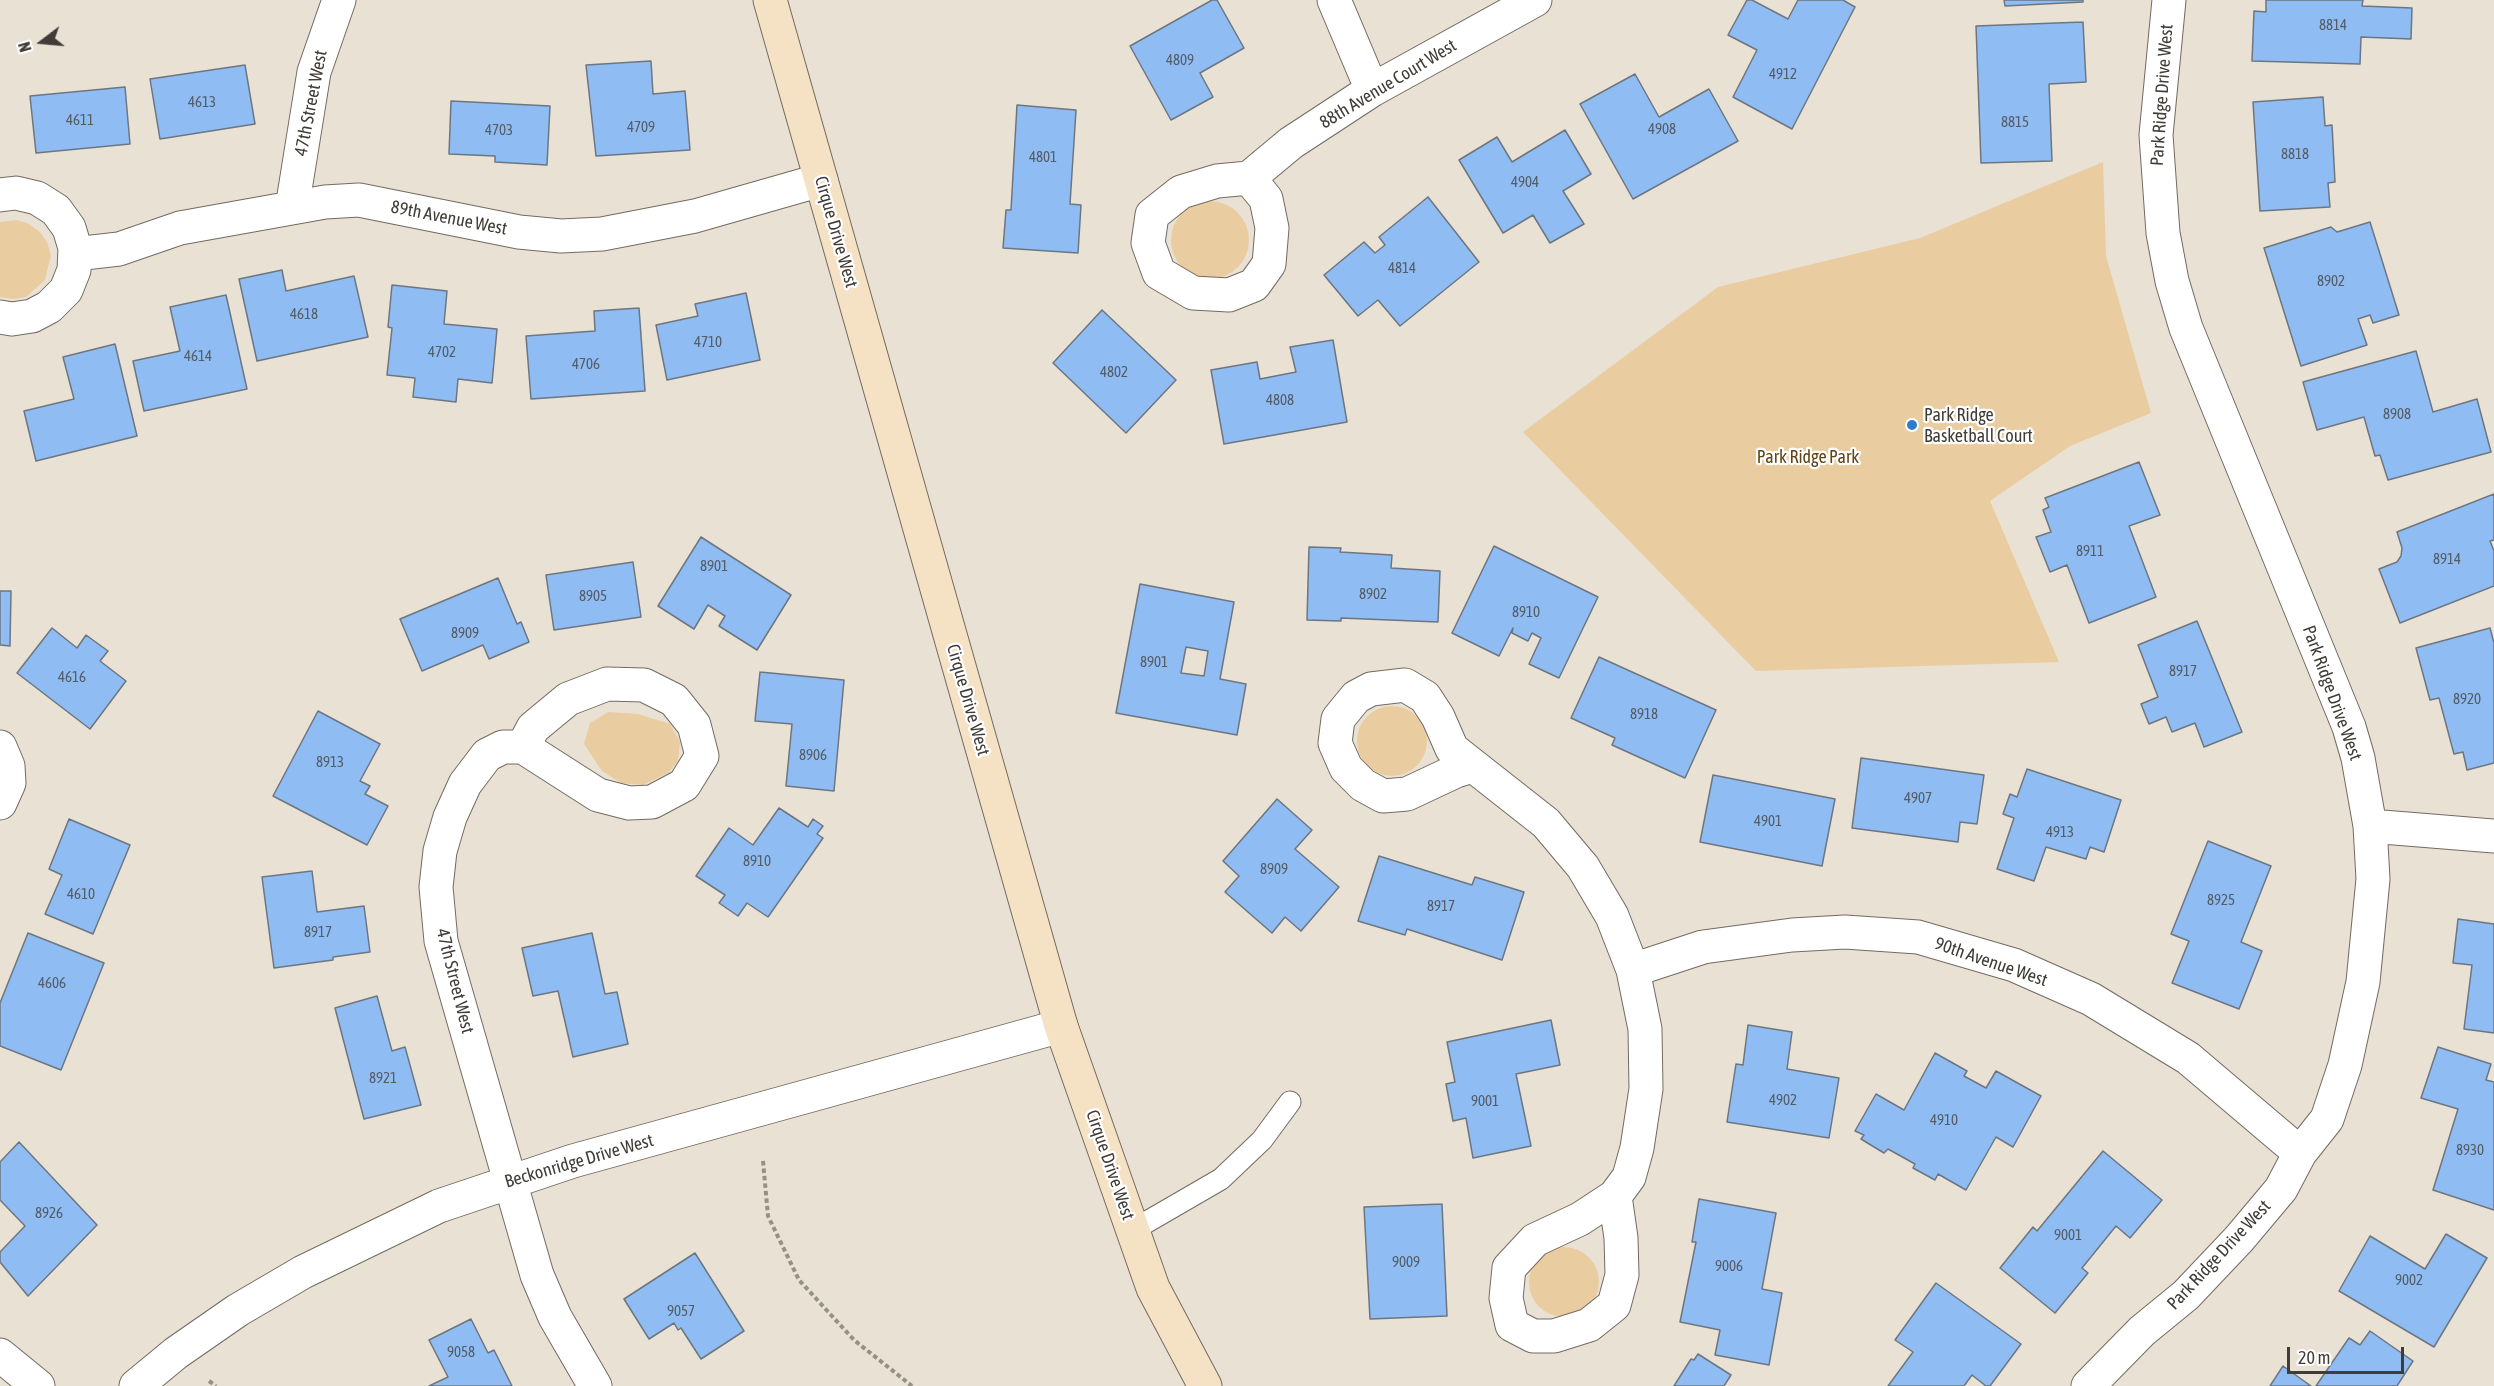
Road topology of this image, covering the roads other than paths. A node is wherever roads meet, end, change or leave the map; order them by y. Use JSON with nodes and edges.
{"nodes":[{"id":1,"x":339,"y":0,"type":"edge"},
{"id":2,"x":770,"y":0,"type":"edge"},
{"id":3,"x":1334,"y":0,"type":"edge"},
{"id":4,"x":1535,"y":0,"type":"edge"},
{"id":5,"x":2169,"y":0,"type":"edge"},
{"id":6,"x":1372,"y":90,"type":"junction"},
{"id":7,"x":1249,"y":178,"type":"dead end"},
{"id":8,"x":821,"y":180,"type":"junction"},
{"id":9,"x":0,"y":195,"type":"edge"},
{"id":10,"x":292,"y":208,"type":"junction"},
{"id":11,"x":75,"y":254,"type":"junction"},
{"id":12,"x":0,"y":317,"type":"edge"},
{"id":13,"x":0,"y":747,"type":"edge"},
{"id":14,"x":523,"y":747,"type":"junction"},
{"id":15,"x":1472,"y":766,"type":"dead end"},
{"id":16,"x":0,"y":803,"type":"edge"},
{"id":17,"x":2370,"y":826,"type":"junction"},
{"id":18,"x":2494,"y":836,"type":"edge"},
{"id":19,"x":1633,"y":970,"type":"junction"},
{"id":20,"x":1061,"y":1026,"type":"junction"},
{"id":21,"x":1290,"y":1102,"type":"dead end"},
{"id":22,"x":2300,"y":1153,"type":"junction"},
{"id":23,"x":510,"y":1180,"type":"junction"},
{"id":24,"x":1614,"y":1196,"type":"dead end"},
{"id":25,"x":1133,"y":1230,"type":"junction"},
{"id":26,"x":0,"y":1355,"type":"edge"},
{"id":27,"x":38,"y":1386,"type":"edge"},
{"id":28,"x":136,"y":1386,"type":"edge"},
{"id":29,"x":595,"y":1386,"type":"edge"},
{"id":30,"x":1205,"y":1386,"type":"edge"},
{"id":31,"x":2088,"y":1386,"type":"edge"}],
"edges":[{"from":1,"to":10,"type":"street","name":"47th Street West"},
{"from":2,"to":8,"type":"street","name":"Cirque Drive West"},
{"from":3,"to":6,"type":"street"},
{"from":4,"to":6,"type":"street","name":"88th Avenue Court West"},
{"from":5,"to":17,"type":"street","name":"Park Ridge Drive West"},
{"from":6,"to":7,"type":"street","name":"88th Avenue Court West"},
{"from":8,"to":10,"type":"street","name":"89th Avenue West"},
{"from":8,"to":20,"type":"street","name":"Cirque Drive West"},
{"from":9,"to":11,"type":"street"},
{"from":10,"to":11,"type":"street","name":"89th Avenue West"},
{"from":11,"to":12,"type":"street"},
{"from":13,"to":16,"type":"street"},
{"from":14,"to":14,"type":"street"},
{"from":14,"to":23,"type":"street","name":"47th Street West"},
{"from":15,"to":19,"type":"street"},
{"from":17,"to":18,"type":"street"},
{"from":17,"to":22,"type":"street","name":"Park Ridge Drive West"},
{"from":19,"to":22,"type":"street","name":"90th Avenue West"},
{"from":19,"to":24,"type":"street"},
{"from":20,"to":23,"type":"street","name":"Beckonridge Drive West"},
{"from":20,"to":25,"type":"street","name":"Cirque Drive West"},
{"from":21,"to":25,"type":"lane"},
{"from":22,"to":31,"type":"street","name":"Park Ridge Drive West"},
{"from":23,"to":28,"type":"street","name":"Beckonridge Drive West"},
{"from":23,"to":29,"type":"street","name":"47th Street West"},
{"from":25,"to":30,"type":"street","name":"Cirque Drive West"},
{"from":26,"to":27,"type":"street"}]}
